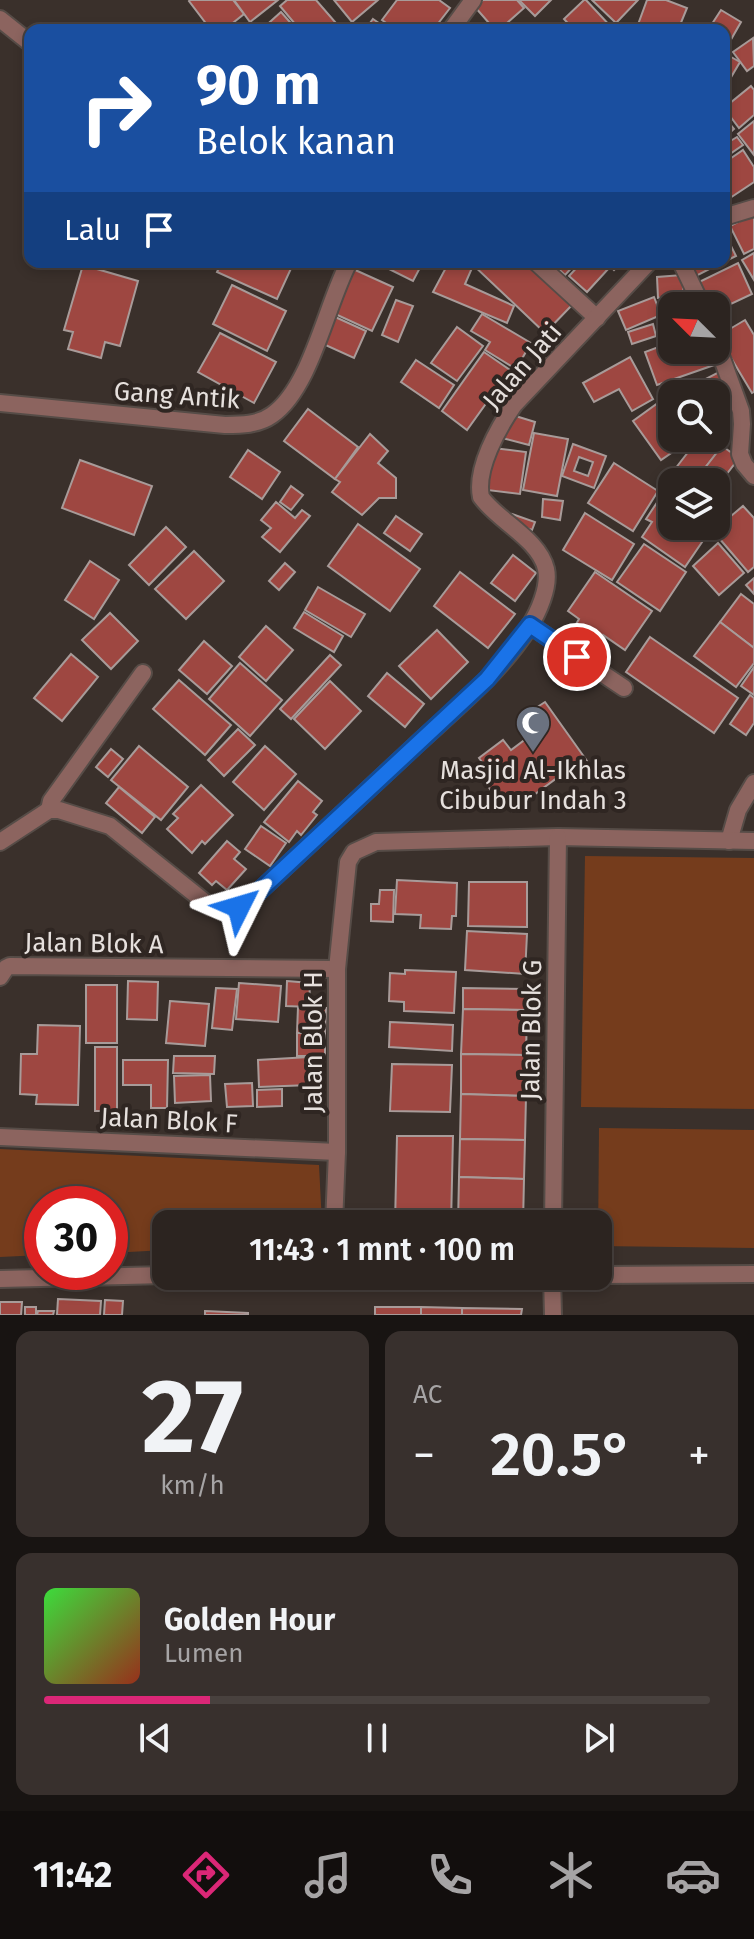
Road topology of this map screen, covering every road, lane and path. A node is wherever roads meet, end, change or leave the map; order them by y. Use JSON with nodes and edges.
{"nodes":[{"id":1,"x":473,"y":0,"type":"edge"},
{"id":2,"x":0,"y":19,"type":"edge"},
{"id":3,"x":455,"y":24,"type":"edge"},
{"id":4,"x":24,"y":38,"type":"edge"},
{"id":5,"x":754,"y":208,"type":"edge"},
{"id":6,"x":730,"y":215,"type":"edge"},
{"id":7,"x":346,"y":268,"type":"edge"},
{"id":8,"x":543,"y":268,"type":"edge"},
{"id":9,"x":643,"y":268,"type":"edge"},
{"id":10,"x":684,"y":268,"type":"edge"},
{"id":11,"x":695,"y":292,"type":"edge"},
{"id":12,"x":597,"y":318,"type":"junction"},
{"id":13,"x":724,"y":364,"type":"edge"},
{"id":14,"x":0,"y":403,"type":"edge"},
{"id":15,"x":754,"y":476,"type":"edge"},
{"id":16,"x":530,"y":625,"type":"junction"},
{"id":17,"x":143,"y":673,"type":"dead end"},
{"id":18,"x":624,"y":688,"type":"dead end"},
{"id":19,"x":754,"y":783,"type":"edge"},
{"id":20,"x":49,"y":810,"type":"junction"},
{"id":21,"x":558,"y":837,"type":"junction"},
{"id":22,"x":729,"y":841,"type":"junction"},
{"id":23,"x":754,"y":841,"type":"edge"},
{"id":24,"x":0,"y":842,"type":"edge"},
{"id":25,"x":337,"y":969,"type":"junction"},
{"id":26,"x":0,"y":977,"type":"edge"},
{"id":27,"x":0,"y":1137,"type":"edge"},
{"id":28,"x":337,"y":1152,"type":"junction"},
{"id":29,"x":335,"y":1210,"type":"edge"},
{"id":30,"x":553,"y":1210,"type":"edge"},
{"id":31,"x":754,"y":1274,"type":"edge"},
{"id":32,"x":152,"y":1275,"type":"edge"},
{"id":33,"x":612,"y":1275,"type":"edge"},
{"id":34,"x":0,"y":1279,"type":"edge"},
{"id":35,"x":552,"y":1290,"type":"edge"},
{"id":36,"x":553,"y":1315,"type":"edge"}],
"edges":[{"from":1,"to":3,"type":"street"},
{"from":2,"to":4,"type":"street"},
{"from":5,"to":6,"type":"street"},
{"from":7,"to":14,"type":"street","name":"Gang Antik"},
{"from":8,"to":12,"type":"street"},
{"from":9,"to":12,"type":"street","name":"Jalan Jati"},
{"from":10,"to":11,"type":"street"},
{"from":12,"to":16,"type":"street","name":"Jalan Jati"},
{"from":13,"to":15,"type":"street"},
{"from":16,"to":18,"type":"street"},
{"from":16,"to":20,"type":"street","name":"Jalan Jati"},
{"from":17,"to":20,"type":"street"},
{"from":19,"to":22,"type":"street"},
{"from":20,"to":24,"type":"street"},
{"from":21,"to":22,"type":"street"},
{"from":21,"to":25,"type":"street","name":"Jalan Blok H"},
{"from":21,"to":30,"type":"street","name":"Jalan Blok G"},
{"from":22,"to":23,"type":"street"},
{"from":25,"to":26,"type":"street","name":"Jalan Blok A"},
{"from":25,"to":28,"type":"street","name":"Jalan Blok H"},
{"from":27,"to":28,"type":"street","name":"Jalan Blok F"},
{"from":28,"to":29,"type":"street","name":"Jalan Blok H"},
{"from":31,"to":33,"type":"street"},
{"from":32,"to":34,"type":"street"},
{"from":35,"to":36,"type":"street"}]}
